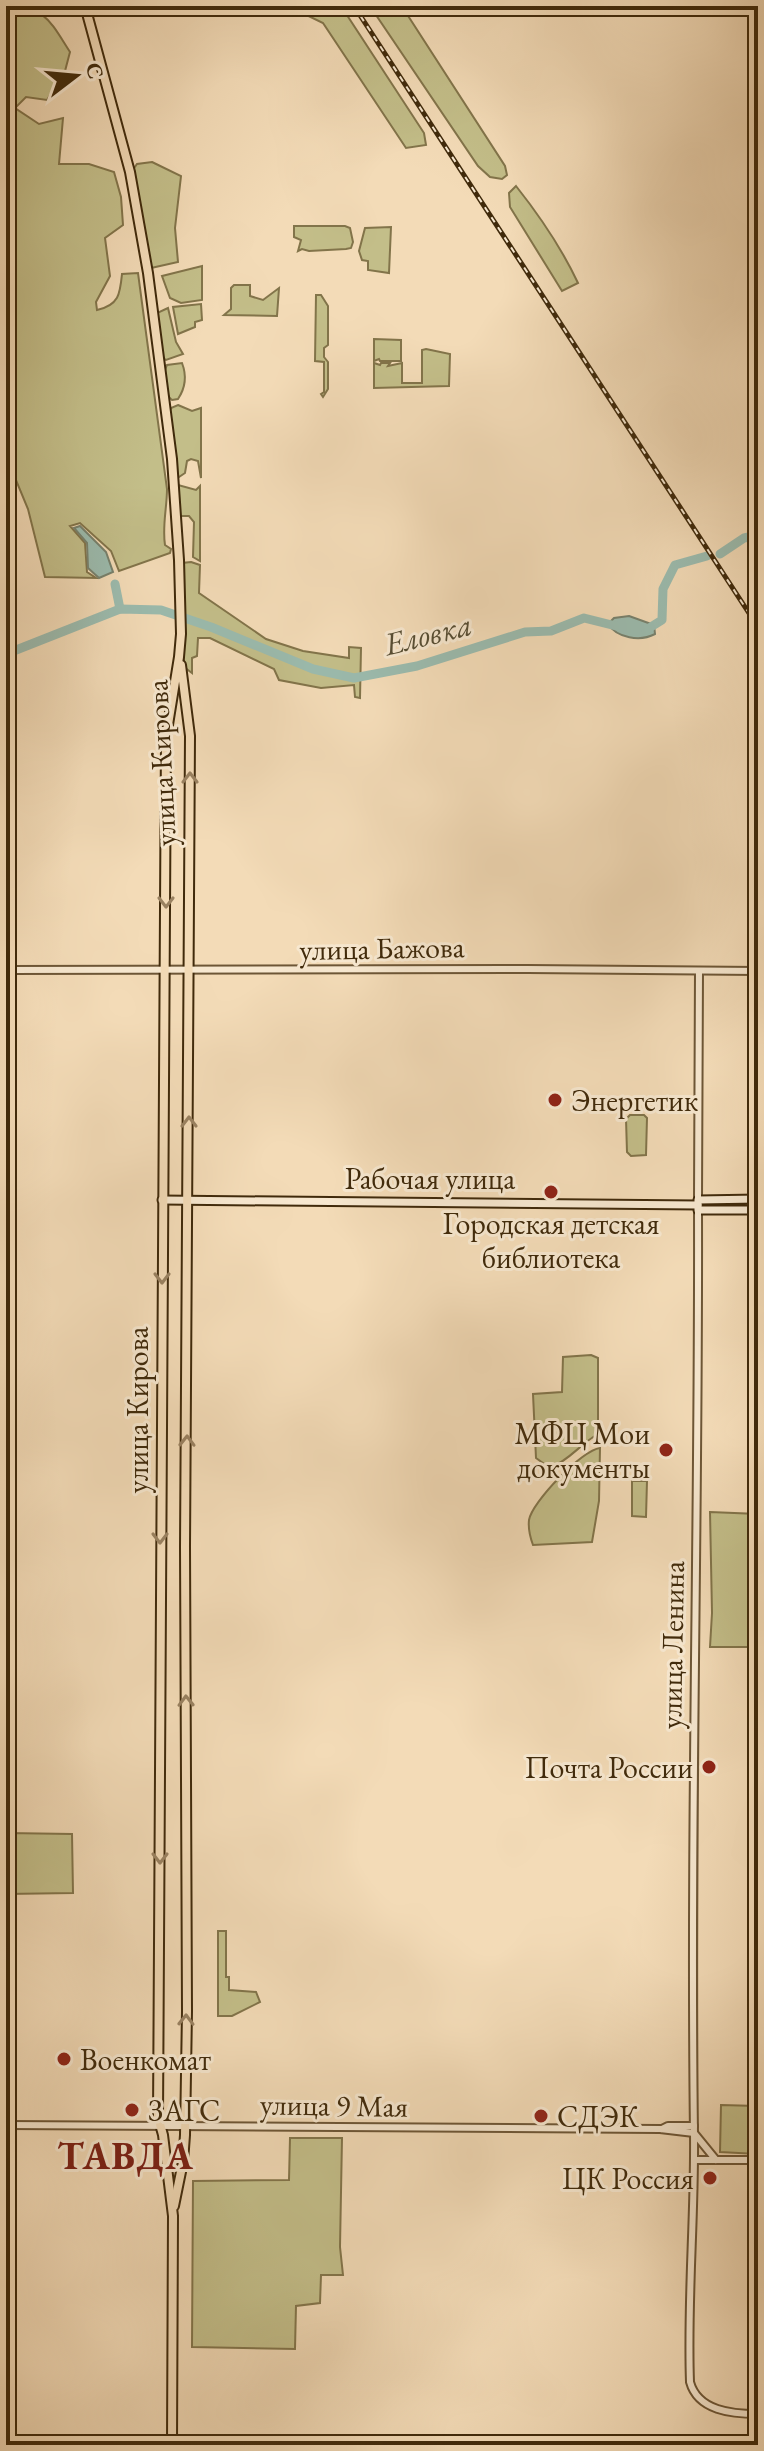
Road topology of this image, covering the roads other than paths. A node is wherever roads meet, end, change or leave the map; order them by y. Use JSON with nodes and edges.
{"nodes":[{"id":1,"x":85,"y":6,"type":"edge"},
{"id":2,"x":179,"y":657,"type":"junction"},
{"id":3,"x":6,"y":970,"type":"edge"},
{"id":4,"x":166,"y":971,"type":"junction"},
{"id":5,"x":190,"y":971,"type":"junction"},
{"id":6,"x":699,"y":971,"type":"junction"},
{"id":7,"x":758,"y":971,"type":"edge"},
{"id":8,"x":758,"y":1199,"type":"edge"},
{"id":9,"x":162,"y":1200,"type":"junction"},
{"id":10,"x":189,"y":1200,"type":"junction"},
{"id":11,"x":698,"y":1205,"type":"junction"},
{"id":12,"x":758,"y":1210,"type":"edge"},
{"id":13,"x":6,"y":2125,"type":"edge"},
{"id":14,"x":158,"y":2125,"type":"junction"},
{"id":15,"x":185,"y":2126,"type":"junction"},
{"id":16,"x":694,"y":2129,"type":"junction"},
{"id":17,"x":694,"y":2160,"type":"junction"},
{"id":18,"x":716,"y":2160,"type":"junction"},
{"id":19,"x":183,"y":2162,"type":"junction"},
{"id":20,"x":758,"y":2163,"type":"edge"},
{"id":21,"x":165,"y":2164,"type":"junction"},
{"id":22,"x":173,"y":2216,"type":"junction"},
{"id":23,"x":758,"y":2414,"type":"edge"},
{"id":24,"x":172,"y":2445,"type":"edge"}],
"edges":[{"from":1,"to":2,"type":"main road","name":"улица Кирова"},
{"from":2,"to":4,"type":"main road","name":"улица Кирова","one_way":true},
{"from":5,"to":2,"type":"main road","name":"улица Кирова","one_way":true},
{"from":3,"to":4,"type":"street","name":"улица Бажова"},
{"from":4,"to":5,"type":"street","name":"улица Бажова"},
{"from":4,"to":9,"type":"main road","name":"улица Кирова"},
{"from":5,"to":6,"type":"street","name":"улица Бажова"},
{"from":10,"to":5,"type":"main road","name":"улица Кирова","one_way":true},
{"from":6,"to":7,"type":"street","name":"улица Бажова"},
{"from":6,"to":11,"type":"street","name":"улица Ленина"},
{"from":8,"to":11,"type":"main road","name":"Рабочая улица"},
{"from":9,"to":10,"type":"main road","name":"Рабочая улица"},
{"from":9,"to":14,"type":"main road","name":"улица Кирова","one_way":true},
{"from":10,"to":11,"type":"main road","name":"Рабочая улица"},
{"from":15,"to":10,"type":"main road","name":"улица Кирова","one_way":true},
{"from":11,"to":12,"type":"main road","name":"Рабочая улица"},
{"from":11,"to":16,"type":"street","name":"улица Ленина"},
{"from":13,"to":14,"type":"street","name":"улица 9 Мая"},
{"from":14,"to":15,"type":"street","name":"улица 9 Мая"},
{"from":14,"to":21,"type":"main road","name":"улица Кирова"},
{"from":15,"to":16,"type":"street","name":"улица 9 Мая"},
{"from":15,"to":19,"type":"main road","name":"улица Кирова"},
{"from":16,"to":17,"type":"street","name":"улица Ленина"},
{"from":16,"to":18,"type":"street"},
{"from":17,"to":18,"type":"street"},
{"from":17,"to":23,"type":"street","name":"улица Ленина"},
{"from":18,"to":20,"type":"street"},
{"from":19,"to":21,"type":"main road"},
{"from":19,"to":22,"type":"main road","name":"улица Кирова"},
{"from":21,"to":22,"type":"main road","name":"улица Кирова"},
{"from":22,"to":24,"type":"main road","name":"улица Кирова"}]}
